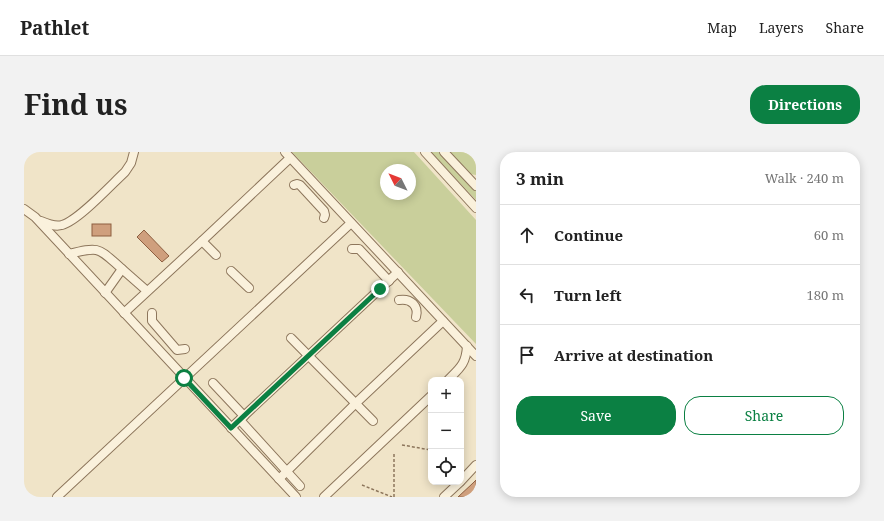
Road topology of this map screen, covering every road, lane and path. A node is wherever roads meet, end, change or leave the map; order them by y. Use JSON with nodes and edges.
{"nodes":[{"id":1,"x":134,"y":152,"type":"edge"},
{"id":2,"x":425,"y":152,"type":"edge"},
{"id":3,"x":444,"y":152,"type":"edge"},
{"id":4,"x":288,"y":155,"type":"edge"},
{"id":5,"x":294,"y":185,"type":"dead end"},
{"id":6,"x":476,"y":186,"type":"edge"},
{"id":7,"x":476,"y":208,"type":"edge"},
{"id":8,"x":24,"y":209,"type":"edge"},
{"id":9,"x":34,"y":217,"type":"junction"},
{"id":10,"x":324,"y":218,"type":"dead end"},
{"id":11,"x":351,"y":223,"type":"junction"},
{"id":12,"x":202,"y":241,"type":"junction"},
{"id":13,"x":352,"y":249,"type":"dead end"},
{"id":14,"x":69,"y":254,"type":"junction"},
{"id":15,"x":216,"y":255,"type":"dead end"},
{"id":16,"x":122,"y":269,"type":"junction"},
{"id":17,"x":231,"y":271,"type":"dead end"},
{"id":18,"x":398,"y":272,"type":"junction"},
{"id":19,"x":389,"y":281,"type":"junction"},
{"id":20,"x":249,"y":288,"type":"dead end"},
{"id":21,"x":148,"y":291,"type":"junction"},
{"id":22,"x":105,"y":293,"type":"junction"},
{"id":23,"x":399,"y":300,"type":"dead end"},
{"id":24,"x":124,"y":313,"type":"junction"},
{"id":25,"x":152,"y":313,"type":"dead end"},
{"id":26,"x":416,"y":317,"type":"dead end"},
{"id":27,"x":443,"y":321,"type":"junction"},
{"id":28,"x":291,"y":338,"type":"dead end"},
{"id":29,"x":467,"y":346,"type":"junction"},
{"id":30,"x":185,"y":349,"type":"dead end"},
{"id":31,"x":309,"y":356,"type":"junction"},
{"id":32,"x":476,"y":356,"type":"edge"},
{"id":33,"x":451,"y":377,"type":"edge"},
{"id":34,"x":184,"y":378,"type":"junction"},
{"id":35,"x":213,"y":383,"type":"dead end"},
{"id":36,"x":428,"y":399,"type":"edge"},
{"id":37,"x":356,"y":403,"type":"junction"},
{"id":38,"x":242,"y":418,"type":"junction"},
{"id":39,"x":373,"y":421,"type":"dead end"},
{"id":40,"x":231,"y":428,"type":"junction"},
{"id":41,"x":402,"y":446,"type":"dead end"},
{"id":42,"x":428,"y":450,"type":"edge"},
{"id":43,"x":394,"y":453,"type":"dead end"},
{"id":44,"x":476,"y":465,"type":"edge"},
{"id":45,"x":287,"y":471,"type":"junction"},
{"id":46,"x":464,"y":477,"type":"edge"},
{"id":47,"x":279,"y":479,"type":"junction"},
{"id":48,"x":362,"y":485,"type":"dead end"},
{"id":49,"x":456,"y":485,"type":"edge"},
{"id":50,"x":300,"y":486,"type":"dead end"},
{"id":51,"x":57,"y":497,"type":"edge"},
{"id":52,"x":296,"y":497,"type":"edge"},
{"id":53,"x":324,"y":497,"type":"edge"},
{"id":54,"x":393,"y":497,"type":"edge"},
{"id":55,"x":444,"y":497,"type":"edge"}],
"edges":[{"from":1,"to":9,"type":"lane"},
{"from":2,"to":7,"type":"lane"},
{"from":3,"to":6,"type":"lane"},
{"from":4,"to":11,"type":"lane"},
{"from":4,"to":12,"type":"lane"},
{"from":5,"to":10,"type":"lane"},
{"from":8,"to":9,"type":"lane"},
{"from":9,"to":14,"type":"lane"},
{"from":11,"to":18,"type":"lane"},
{"from":11,"to":34,"type":"lane"},
{"from":12,"to":15,"type":"lane"},
{"from":12,"to":21,"type":"lane"},
{"from":13,"to":19,"type":"lane"},
{"from":14,"to":16,"type":"lane"},
{"from":14,"to":22,"type":"lane"},
{"from":16,"to":21,"type":"lane"},
{"from":16,"to":22,"type":"lane"},
{"from":17,"to":20,"type":"lane"},
{"from":18,"to":19,"type":"lane"},
{"from":18,"to":27,"type":"lane"},
{"from":19,"to":31,"type":"lane"},
{"from":21,"to":24,"type":"lane"},
{"from":22,"to":24,"type":"lane"},
{"from":23,"to":26,"type":"lane"},
{"from":24,"to":34,"type":"lane"},
{"from":25,"to":30,"type":"lane"},
{"from":27,"to":29,"type":"lane"},
{"from":27,"to":37,"type":"lane"},
{"from":28,"to":31,"type":"lane"},
{"from":29,"to":32,"type":"lane"},
{"from":29,"to":33,"type":"lane"},
{"from":31,"to":37,"type":"lane"},
{"from":31,"to":38,"type":"lane"},
{"from":34,"to":40,"type":"lane"},
{"from":34,"to":51,"type":"lane"},
{"from":35,"to":38,"type":"lane"},
{"from":36,"to":53,"type":"lane"},
{"from":37,"to":39,"type":"lane"},
{"from":37,"to":45,"type":"lane"},
{"from":38,"to":40,"type":"lane"},
{"from":38,"to":45,"type":"lane"},
{"from":40,"to":47,"type":"lane"},
{"from":41,"to":42,"type":"path"},
{"from":43,"to":54,"type":"path"},
{"from":44,"to":46,"type":"lane"},
{"from":45,"to":47,"type":"lane"},
{"from":45,"to":50,"type":"lane"},
{"from":47,"to":52,"type":"lane"},
{"from":48,"to":54,"type":"path"},
{"from":49,"to":55,"type":"lane"}]}
